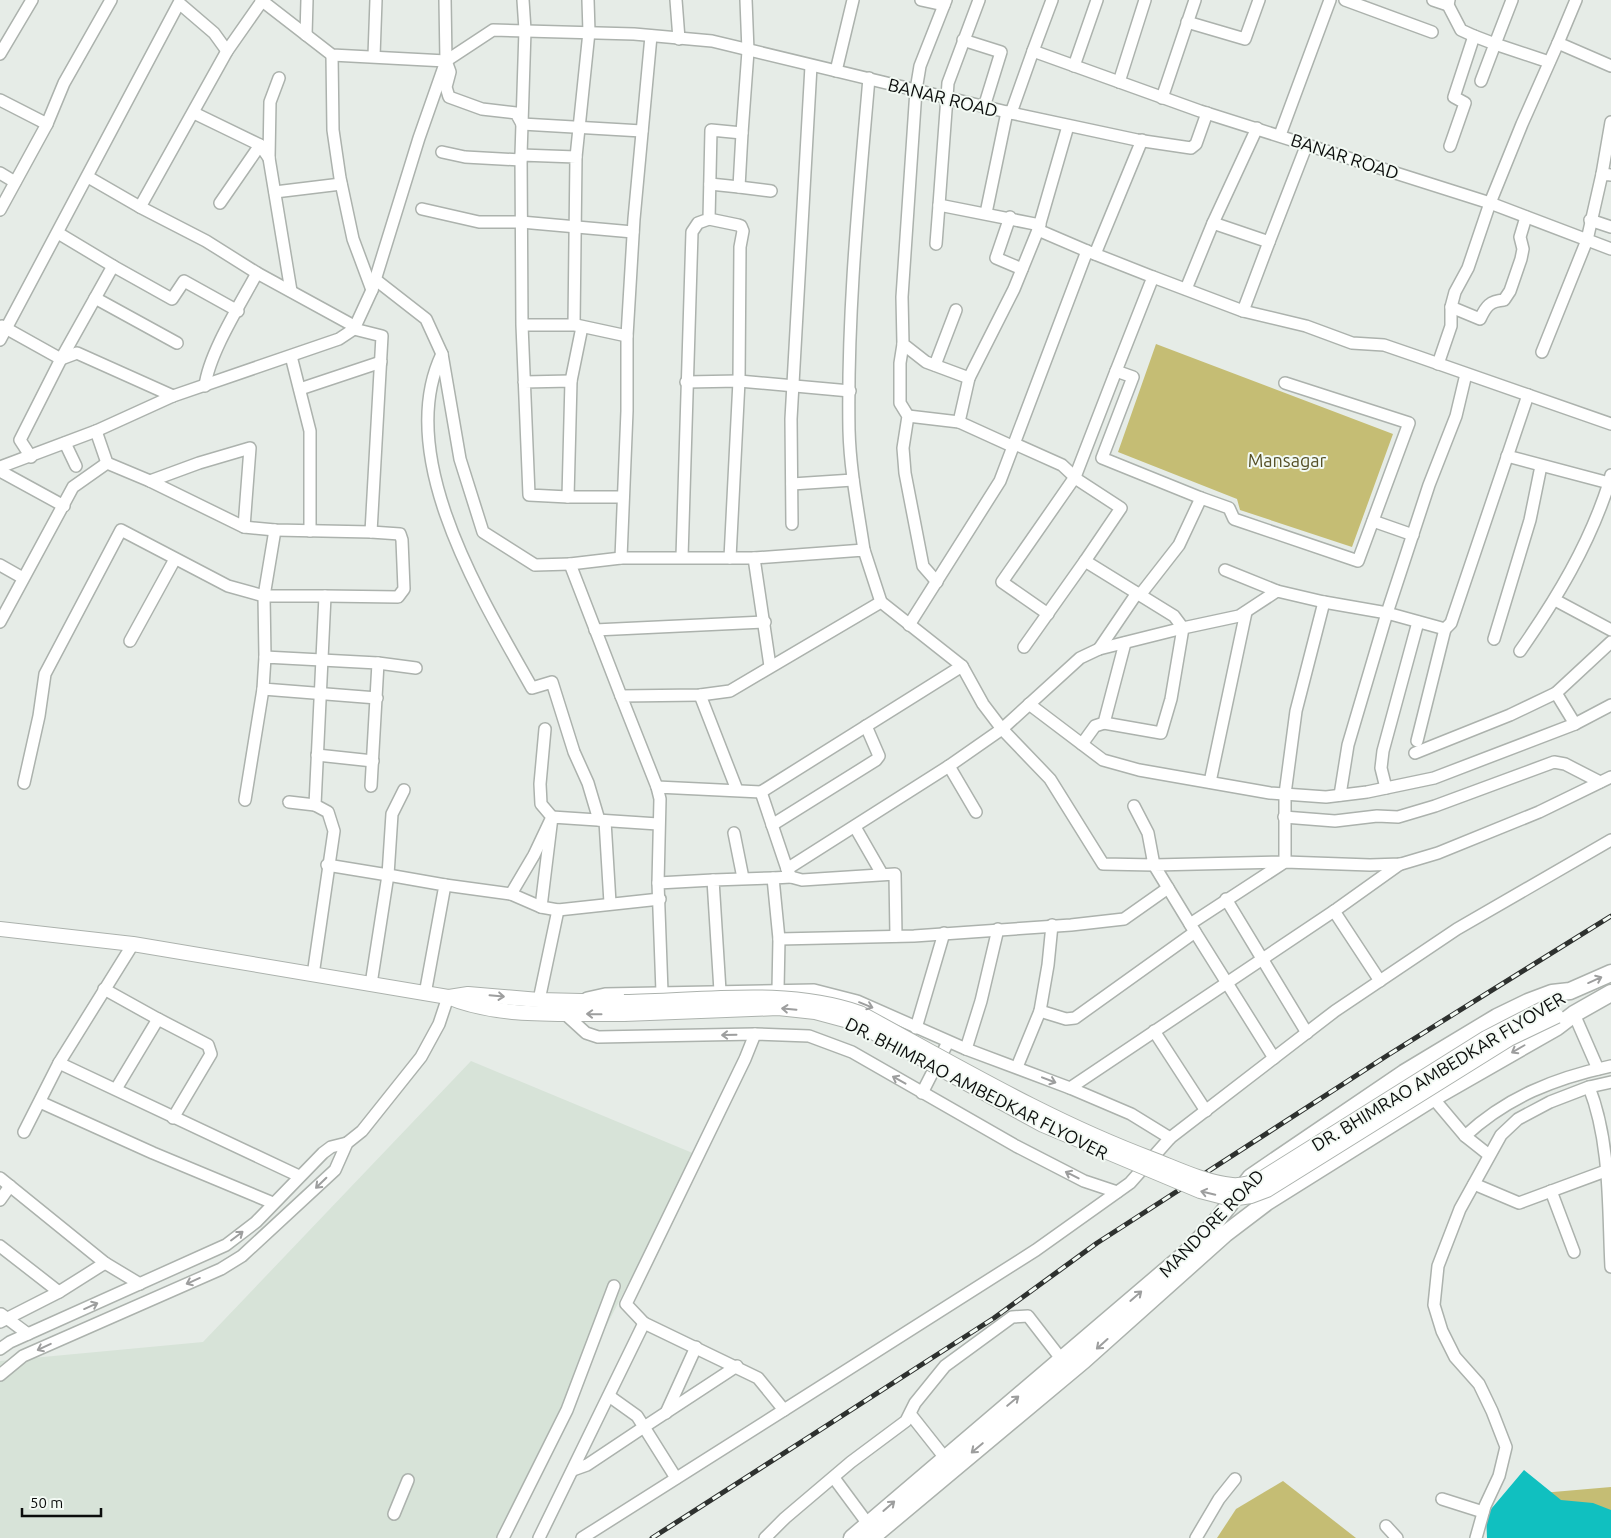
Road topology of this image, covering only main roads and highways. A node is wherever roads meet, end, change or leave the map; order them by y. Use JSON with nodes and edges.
{"nodes":[{"id":1,"x":0,"y":929,"type":"edge"},
{"id":2,"x":1611,"y":974,"type":"edge"},
{"id":3,"x":1570,"y":991,"type":"junction"},
{"id":4,"x":1611,"y":993,"type":"edge"},
{"id":5,"x":448,"y":997,"type":"junction"},
{"id":6,"x":624,"y":1008,"type":"junction"},
{"id":7,"x":1554,"y":1010,"type":"junction"},
{"id":8,"x":1574,"y":1014,"type":"junction"},
{"id":9,"x":869,"y":1531,"type":"edge"},
{"id":10,"x":852,"y":1538,"type":"edge"}],
"edges":[{"from":1,"to":5,"type":"main road"},
{"from":3,"to":2,"type":"highway","name":"MANDORE ROAD","one_way":true},
{"from":3,"to":7,"type":"main road","name":"DR. BHIMRAO AMBEDKAR FLYOVER"},
{"from":9,"to":3,"type":"highway","name":"MANDORE ROAD","one_way":true},
{"from":4,"to":8,"type":"highway","name":"MANDORE ROAD"},
{"from":5,"to":6,"type":"main road","name":"DR. BHIMRAO AMBEDKAR FLYOVER","one_way":true},
{"from":6,"to":5,"type":"main road","name":"DR. BHIMRAO AMBEDKAR FLYOVER","one_way":true},
{"from":6,"to":7,"type":"main road","name":"DR. BHIMRAO AMBEDKAR FLYOVER","bridge":true},
{"from":7,"to":8,"type":"main road","name":"DR. BHIMRAO AMBEDKAR FLYOVER"},
{"from":8,"to":9,"type":"highway","name":"MANDORE ROAD","one_way":true},
{"from":9,"to":10,"type":"highway","name":"MANDORE ROAD"}]}
